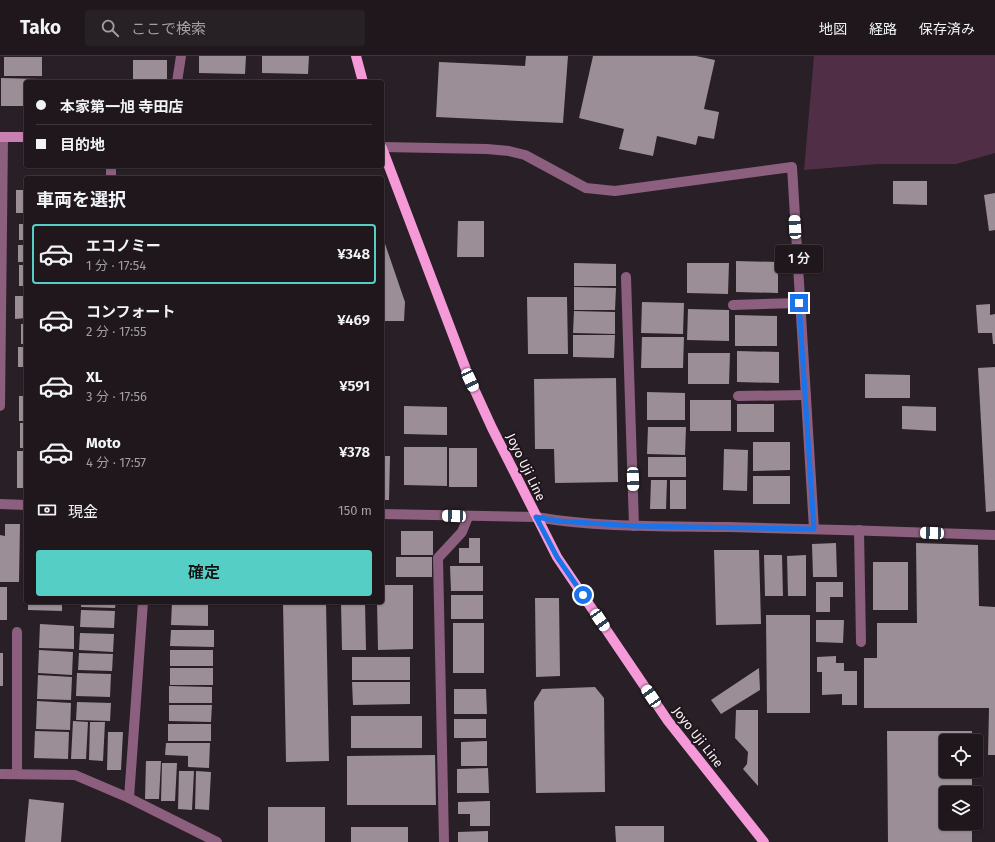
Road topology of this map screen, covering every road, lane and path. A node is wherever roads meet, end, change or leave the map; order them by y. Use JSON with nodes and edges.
{"nodes":[{"id":1,"x":181,"y":56,"type":"edge"},
{"id":2,"x":356,"y":56,"type":"edge"},
{"id":3,"x":176,"y":80,"type":"edge"},
{"id":4,"x":362,"y":80,"type":"edge"},
{"id":5,"x":2,"y":137,"type":"edge"},
{"id":6,"x":24,"y":137,"type":"edge"},
{"id":7,"x":384,"y":148,"type":"edge"},
{"id":8,"x":384,"y":153,"type":"edge"},
{"id":9,"x":626,"y":277,"type":"dead end"},
{"id":10,"x":799,"y":303,"type":"junction"},
{"id":11,"x":733,"y":305,"type":"dead end"},
{"id":12,"x":0,"y":330,"type":"edge"},
{"id":13,"x":806,"y":395,"type":"junction"},
{"id":14,"x":738,"y":396,"type":"dead end"},
{"id":15,"x":0,"y":406,"type":"edge"},
{"id":16,"x":0,"y":504,"type":"edge"},
{"id":17,"x":24,"y":505,"type":"edge"},
{"id":18,"x":384,"y":514,"type":"edge"},
{"id":19,"x":468,"y":517,"type":"junction"},
{"id":20,"x":536,"y":517,"type":"junction"},
{"id":21,"x":634,"y":526,"type":"junction"},
{"id":22,"x":814,"y":529,"type":"junction"},
{"id":23,"x":859,"y":530,"type":"junction"},
{"id":24,"x":995,"y":535,"type":"edge"},
{"id":25,"x":143,"y":604,"type":"edge"},
{"id":26,"x":17,"y":632,"type":"dead end"},
{"id":27,"x":861,"y":642,"type":"dead end"},
{"id":28,"x":0,"y":774,"type":"edge"},
{"id":29,"x":17,"y":774,"type":"junction"},
{"id":30,"x":129,"y":798,"type":"junction"},
{"id":31,"x":217,"y":842,"type":"edge"},
{"id":32,"x":444,"y":842,"type":"edge"},
{"id":33,"x":764,"y":842,"type":"edge"}],
"edges":[{"from":1,"to":3,"type":"street"},
{"from":2,"to":4,"type":"main road"},
{"from":5,"to":6,"type":"street"},
{"from":5,"to":12,"type":"street"},
{"from":7,"to":10,"type":"street"},
{"from":8,"to":20,"type":"main road","name":"Joyo Uji Line"},
{"from":9,"to":21,"type":"street"},
{"from":10,"to":11,"type":"street"},
{"from":10,"to":13,"type":"street"},
{"from":12,"to":15,"type":"street"},
{"from":13,"to":14,"type":"street"},
{"from":13,"to":22,"type":"street"},
{"from":16,"to":17,"type":"street"},
{"from":18,"to":19,"type":"street"},
{"from":19,"to":20,"type":"street"},
{"from":19,"to":32,"type":"street"},
{"from":20,"to":21,"type":"street"},
{"from":20,"to":33,"type":"main road","name":"Joyo Uji Line"},
{"from":21,"to":22,"type":"street"},
{"from":22,"to":23,"type":"street"},
{"from":23,"to":24,"type":"street"},
{"from":23,"to":27,"type":"street"},
{"from":25,"to":30,"type":"street"},
{"from":26,"to":29,"type":"street"},
{"from":28,"to":29,"type":"street"},
{"from":29,"to":30,"type":"street"},
{"from":30,"to":31,"type":"street"}]}
